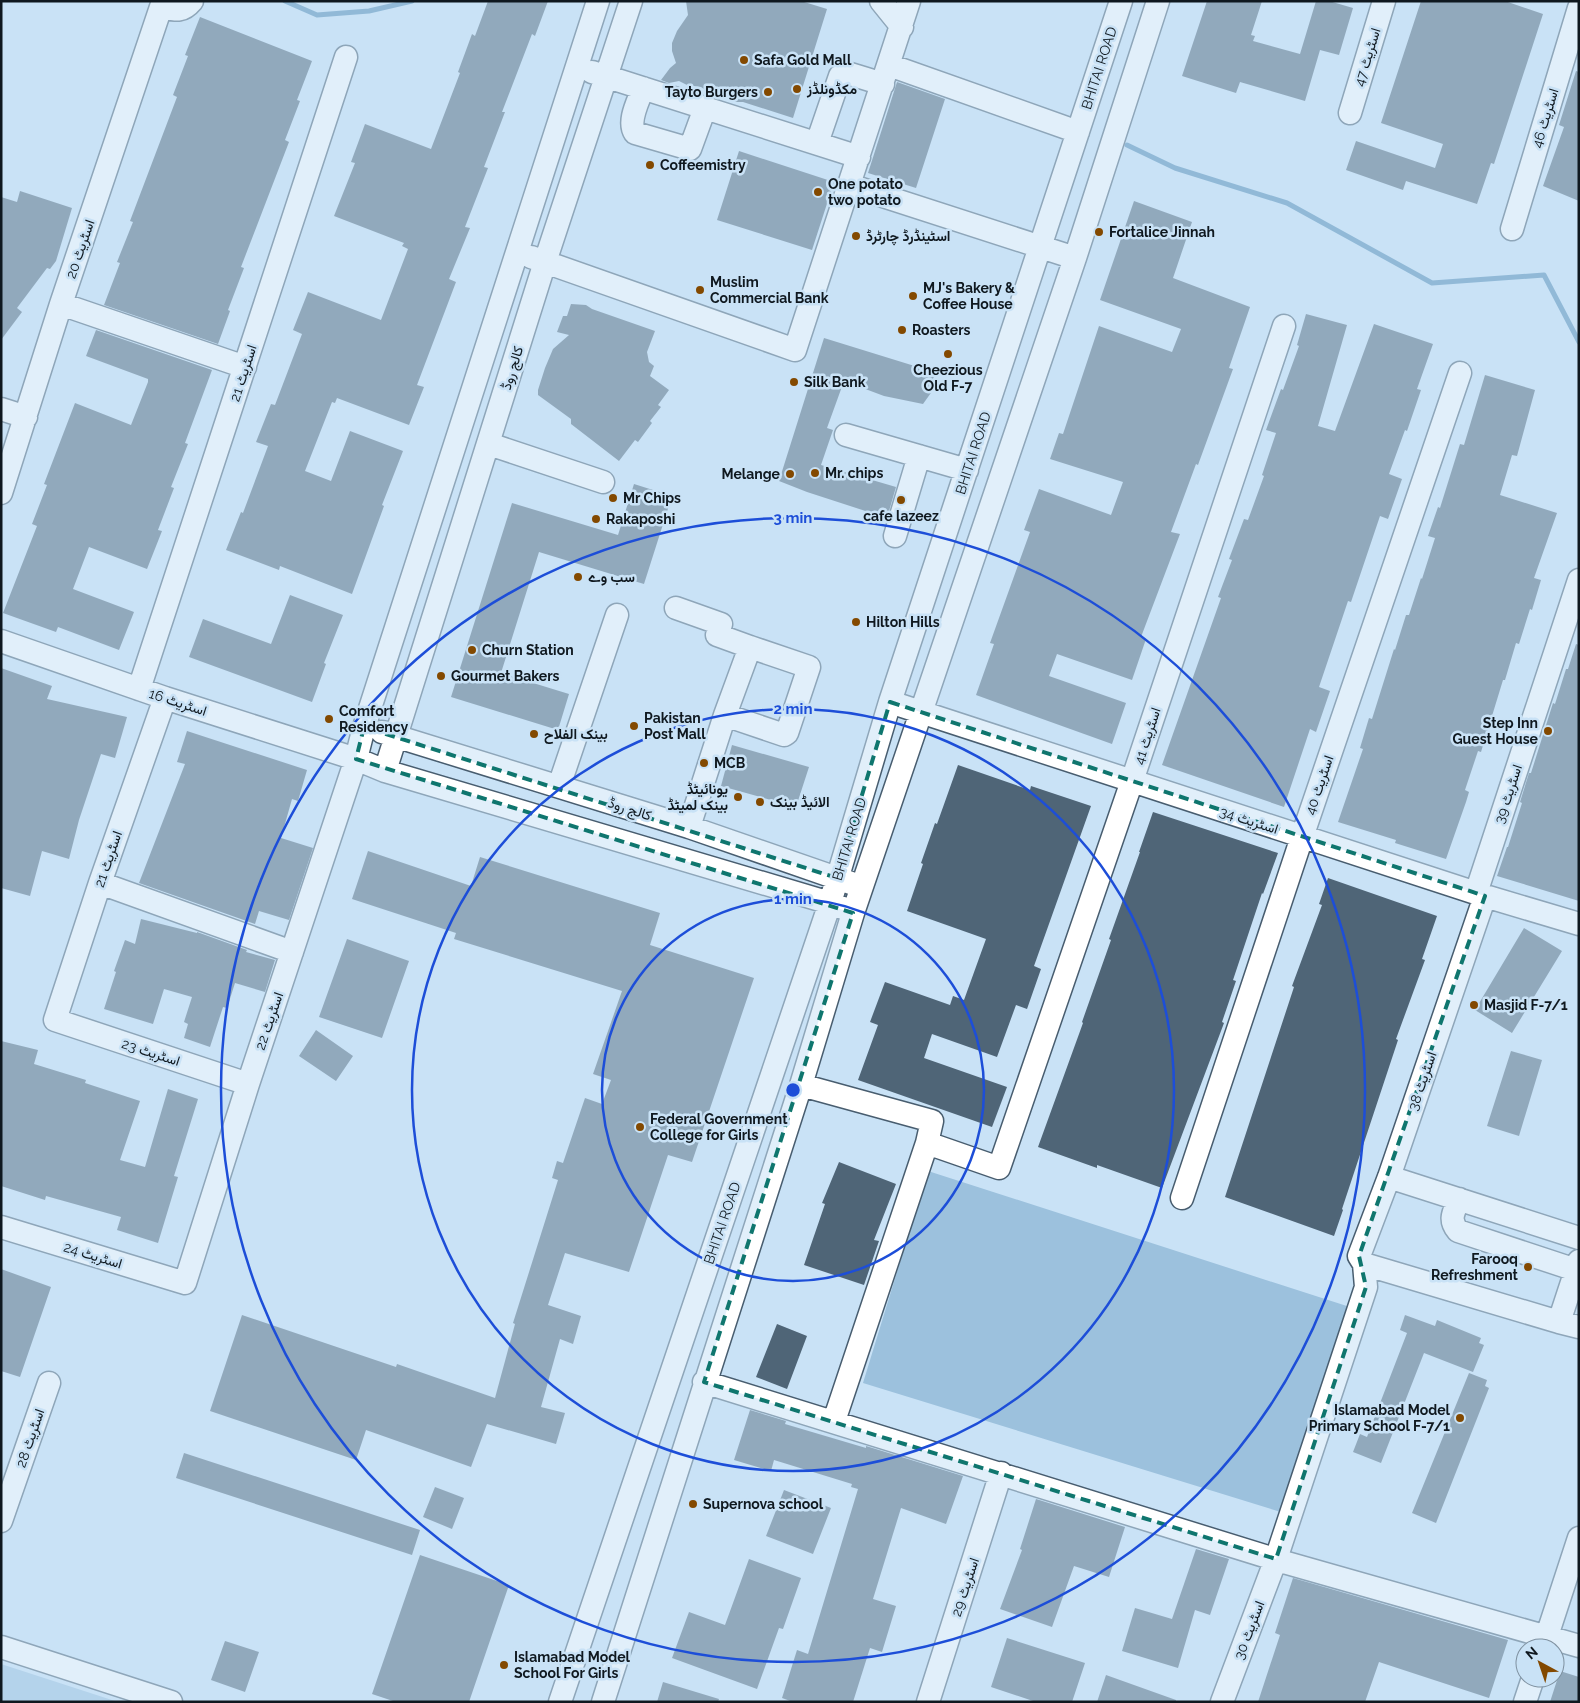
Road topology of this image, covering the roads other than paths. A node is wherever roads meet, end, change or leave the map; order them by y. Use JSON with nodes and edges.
{"nodes":[{"id":1,"x":192,"y":1,"type":"edge"},
{"id":2,"x":598,"y":1,"type":"edge"},
{"id":3,"x":631,"y":1,"type":"edge"},
{"id":4,"x":881,"y":1,"type":"edge"},
{"id":5,"x":908,"y":1,"type":"edge"},
{"id":6,"x":1121,"y":1,"type":"edge"},
{"id":7,"x":1158,"y":1,"type":"edge"},
{"id":8,"x":1384,"y":1,"type":"edge"},
{"id":9,"x":162,"y":4,"type":"edge"},
{"id":10,"x":1579,"y":8,"type":"edge"},
{"id":11,"x":902,"y":26,"type":"junction"},
{"id":12,"x":346,"y":57,"type":"dead end"},
{"id":13,"x":577,"y":67,"type":"junction"},
{"id":14,"x":886,"y":75,"type":"junction"},
{"id":15,"x":607,"y":77,"type":"junction"},
{"id":16,"x":643,"y":88,"type":"junction"},
{"id":17,"x":705,"y":108,"type":"junction"},
{"id":18,"x":1350,"y":113,"type":"dead end"},
{"id":19,"x":1078,"y":132,"type":"junction"},
{"id":20,"x":817,"y":144,"type":"junction"},
{"id":21,"x":859,"y":156,"type":"junction"},
{"id":22,"x":849,"y":185,"type":"junction"},
{"id":23,"x":1512,"y":229,"type":"dead end"},
{"id":24,"x":1040,"y":247,"type":"junction"},
{"id":25,"x":518,"y":253,"type":"junction"},
{"id":26,"x":1075,"y":258,"type":"junction"},
{"id":27,"x":545,"y":262,"type":"junction"},
{"id":28,"x":61,"y":304,"type":"junction"},
{"id":29,"x":1284,"y":326,"type":"dead end"},
{"id":30,"x":245,"y":367,"type":"junction"},
{"id":31,"x":1460,"y":374,"type":"dead end"},
{"id":32,"x":1,"y":408,"type":"edge"},
{"id":33,"x":26,"y":417,"type":"junction"},
{"id":34,"x":846,"y":435,"type":"dead end"},
{"id":35,"x":489,"y":444,"type":"junction"},
{"id":36,"x":919,"y":456,"type":"junction"},
{"id":37,"x":967,"y":470,"type":"junction"},
{"id":38,"x":603,"y":482,"type":"dead end"},
{"id":39,"x":1,"y":493,"type":"edge"},
{"id":40,"x":895,"y":536,"type":"dead end"},
{"id":41,"x":1579,"y":580,"type":"edge"},
{"id":42,"x":676,"y":608,"type":"dead end"},
{"id":43,"x":617,"y":615,"type":"dead end"},
{"id":44,"x":1,"y":641,"type":"edge"},
{"id":45,"x":750,"y":647,"type":"junction"},
{"id":46,"x":139,"y":689,"type":"junction"},
{"id":47,"x":164,"y":698,"type":"junction"},
{"id":48,"x":890,"y":702,"type":"junction"},
{"id":49,"x":921,"y":713,"type":"junction"},
{"id":50,"x":725,"y":715,"type":"junction"},
{"id":51,"x":364,"y":727,"type":"junction"},
{"id":52,"x":396,"y":736,"type":"junction"},
{"id":53,"x":356,"y":759,"type":"junction"},
{"id":54,"x":385,"y":771,"type":"junction"},
{"id":55,"x":1132,"y":781,"type":"junction"},
{"id":56,"x":559,"y":786,"type":"junction"},
{"id":57,"x":688,"y":827,"type":"junction"},
{"id":58,"x":1302,"y":837,"type":"junction"},
{"id":59,"x":837,"y":878,"type":"junction"},
{"id":60,"x":100,"y":884,"type":"junction"},
{"id":61,"x":862,"y":886,"type":"junction"},
{"id":62,"x":1480,"y":895,"type":"junction"},
{"id":63,"x":830,"y":903,"type":"junction"},
{"id":64,"x":853,"y":913,"type":"junction"},
{"id":65,"x":1579,"y":924,"type":"edge"},
{"id":66,"x":292,"y":952,"type":"junction"},
{"id":67,"x":55,"y":1020,"type":"joint"},
{"id":68,"x":248,"y":1084,"type":"junction"},
{"id":69,"x":801,"y":1085,"type":"junction"},
{"id":70,"x":927,"y":1143,"type":"junction"},
{"id":71,"x":1389,"y":1177,"type":"junction"},
{"id":72,"x":1182,"y":1198,"type":"dead end"},
{"id":73,"x":1459,"y":1199,"type":"junction"},
{"id":74,"x":1,"y":1227,"type":"edge"},
{"id":75,"x":1579,"y":1238,"type":"edge"},
{"id":76,"x":1364,"y":1264,"type":"junction"},
{"id":77,"x":1577,"y":1266,"type":"edge"},
{"id":78,"x":185,"y":1283,"type":"joint"},
{"id":79,"x":1569,"y":1325,"type":"edge"},
{"id":80,"x":49,"y":1382,"type":"dead end"},
{"id":81,"x":704,"y":1382,"type":"junction"},
{"id":82,"x":834,"y":1422,"type":"junction"},
{"id":83,"x":1001,"y":1473,"type":"junction"},
{"id":84,"x":1,"y":1521,"type":"edge"},
{"id":85,"x":1579,"y":1538,"type":"edge"},
{"id":86,"x":1276,"y":1559,"type":"junction"},
{"id":87,"x":1532,"y":1638,"type":"edge"},
{"id":88,"x":1546,"y":1638,"type":"edge"},
{"id":89,"x":1565,"y":1644,"type":"edge"},
{"id":90,"x":1579,"y":1646,"type":"edge"},
{"id":91,"x":1,"y":1647,"type":"edge"},
{"id":92,"x":1530,"y":1688,"type":"edge"},
{"id":93,"x":171,"y":1702,"type":"edge"},
{"id":94,"x":560,"y":1702,"type":"edge"},
{"id":95,"x":603,"y":1702,"type":"edge"},
{"id":96,"x":928,"y":1702,"type":"edge"},
{"id":97,"x":1222,"y":1702,"type":"edge"},
{"id":98,"x":1525,"y":1702,"type":"edge"}],
"edges":[{"from":1,"to":9,"type":"street","name":"اسٹریٹ 20"},
{"from":2,"to":13,"type":"street"},
{"from":3,"to":15,"type":"street","name":"کالج روڈ"},
{"from":4,"to":11,"type":"street"},
{"from":5,"to":11,"type":"street"},
{"from":6,"to":19,"type":"street","name":"BHITAI ROAD"},
{"from":7,"to":26,"type":"street","name":"BHITAI ROAD"},
{"from":8,"to":18,"type":"street","name":"اسٹریٹ 47"},
{"from":9,"to":28,"type":"street","name":"اسٹریٹ 20"},
{"from":10,"to":23,"type":"street","name":"اسٹریٹ 46"},
{"from":11,"to":14,"type":"street"},
{"from":12,"to":30,"type":"street","name":"اسٹریٹ 21"},
{"from":13,"to":15,"type":"street"},
{"from":13,"to":25,"type":"street"},
{"from":14,"to":19,"type":"street"},
{"from":14,"to":20,"type":"street"},
{"from":14,"to":21,"type":"street"},
{"from":15,"to":16,"type":"street"},
{"from":15,"to":27,"type":"street","name":"کالج روڈ"},
{"from":16,"to":17,"type":"street"},
{"from":16,"to":17,"type":"street"},
{"from":17,"to":20,"type":"street"},
{"from":19,"to":24,"type":"street","name":"BHITAI ROAD"},
{"from":20,"to":21,"type":"street"},
{"from":21,"to":22,"type":"street"},
{"from":22,"to":24,"type":"street"},
{"from":22,"to":27,"type":"street"},
{"from":24,"to":26,"type":"street"},
{"from":24,"to":37,"type":"street","name":"BHITAI ROAD"},
{"from":25,"to":27,"type":"street"},
{"from":25,"to":51,"type":"street"},
{"from":26,"to":49,"type":"street","name":"BHITAI ROAD"},
{"from":27,"to":35,"type":"street","name":"کالج روڈ"},
{"from":28,"to":30,"type":"street"},
{"from":28,"to":33,"type":"street","name":"اسٹریٹ 20"},
{"from":29,"to":55,"type":"street","name":"اسٹریٹ 41"},
{"from":30,"to":46,"type":"street","name":"اسٹریٹ 21"},
{"from":31,"to":58,"type":"street","name":"اسٹریٹ 40"},
{"from":32,"to":33,"type":"street"},
{"from":33,"to":39,"type":"street","name":"اسٹریٹ 20"},
{"from":34,"to":36,"type":"street"},
{"from":35,"to":38,"type":"street"},
{"from":35,"to":52,"type":"street","name":"کالج روڈ"},
{"from":36,"to":37,"type":"street"},
{"from":36,"to":40,"type":"street"},
{"from":37,"to":48,"type":"street","name":"BHITAI ROAD"},
{"from":41,"to":62,"type":"street","name":"اسٹریٹ 39"},
{"from":42,"to":45,"type":"street"},
{"from":43,"to":56,"type":"street"},
{"from":44,"to":46,"type":"street","name":"اسٹریٹ 16"},
{"from":45,"to":50,"type":"street"},
{"from":45,"to":50,"type":"street"},
{"from":46,"to":47,"type":"street","name":"اسٹریٹ 16"},
{"from":47,"to":53,"type":"street","name":"اسٹریٹ 16"},
{"from":47,"to":60,"type":"street","name":"اسٹریٹ 21"},
{"from":48,"to":49,"type":"street","name":"اسٹریٹ 34"},
{"from":48,"to":59,"type":"street","name":"BHITAI ROAD"},
{"from":49,"to":55,"type":"street","name":"اسٹریٹ 34"},
{"from":49,"to":61,"type":"street","name":"BHITAI ROAD"},
{"from":50,"to":57,"type":"street"},
{"from":51,"to":52,"type":"street","name":"کالج روڈ"},
{"from":51,"to":53,"type":"street"},
{"from":52,"to":54,"type":"street","name":"کالج روڈ"},
{"from":52,"to":56,"type":"street","name":"کالج روڈ"},
{"from":53,"to":54,"type":"street"},
{"from":53,"to":66,"type":"street","name":"اسٹریٹ 22"},
{"from":54,"to":63,"type":"street"},
{"from":55,"to":58,"type":"street","name":"اسٹریٹ 34"},
{"from":55,"to":70,"type":"street","name":"اسٹریٹ 41"},
{"from":56,"to":57,"type":"street","name":"کالج روڈ"},
{"from":57,"to":59,"type":"street","name":"کالج روڈ"},
{"from":58,"to":62,"type":"street","name":"اسٹریٹ 34"},
{"from":58,"to":72,"type":"street","name":"اسٹریٹ 40"},
{"from":59,"to":61,"type":"street","name":"کالج روڈ"},
{"from":59,"to":63,"type":"street","name":"BHITAI ROAD"},
{"from":60,"to":66,"type":"street"},
{"from":60,"to":67,"type":"street","name":"اسٹریٹ 21"},
{"from":61,"to":64,"type":"street","name":"BHITAI ROAD"},
{"from":62,"to":65,"type":"street","name":"اسٹریٹ 34"},
{"from":62,"to":71,"type":"street","name":"اسٹریٹ 38"},
{"from":63,"to":64,"type":"street"},
{"from":63,"to":94,"type":"street","name":"BHITAI ROAD"},
{"from":64,"to":69,"type":"street","name":"BHITAI ROAD"},
{"from":66,"to":68,"type":"street","name":"اسٹریٹ 22"},
{"from":67,"to":68,"type":"street","name":"اسٹریٹ 23"},
{"from":68,"to":78,"type":"street","name":"اسٹریٹ 22"},
{"from":69,"to":70,"type":"street"},
{"from":69,"to":81,"type":"street","name":"BHITAI ROAD"},
{"from":70,"to":82,"type":"street"},
{"from":71,"to":73,"type":"street"},
{"from":71,"to":76,"type":"street","name":"اسٹریٹ 38"},
{"from":73,"to":75,"type":"street"},
{"from":73,"to":77,"type":"street"},
{"from":74,"to":78,"type":"street","name":"اسٹریٹ 24"},
{"from":76,"to":79,"type":"street"},
{"from":76,"to":86,"type":"street","name":"اسٹریٹ 30"},
{"from":77,"to":79,"type":"street"},
{"from":80,"to":84,"type":"street","name":"اسٹریٹ 28"},
{"from":81,"to":82,"type":"street"},
{"from":81,"to":95,"type":"street","name":"BHITAI ROAD"},
{"from":82,"to":83,"type":"street"},
{"from":83,"to":86,"type":"street"},
{"from":83,"to":96,"type":"street","name":"اسٹریٹ 29"},
{"from":85,"to":88,"type":"street"},
{"from":86,"to":87,"type":"street"},
{"from":86,"to":97,"type":"street","name":"اسٹریٹ 30"},
{"from":89,"to":90,"type":"street"},
{"from":91,"to":93,"type":"street"},
{"from":92,"to":98,"type":"street"}]}
